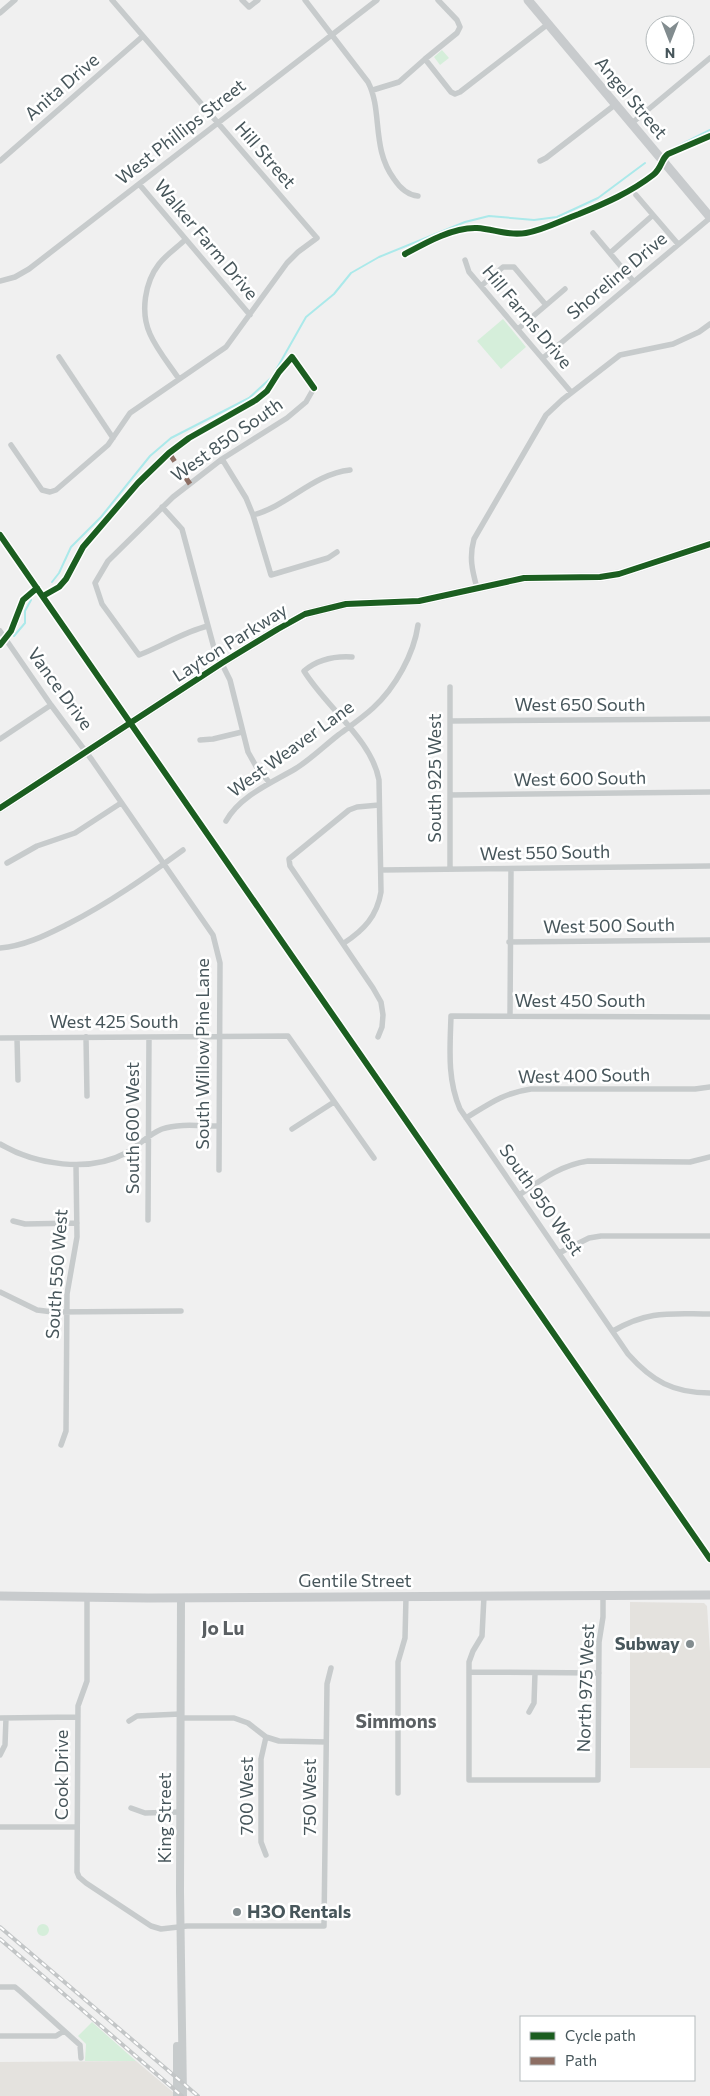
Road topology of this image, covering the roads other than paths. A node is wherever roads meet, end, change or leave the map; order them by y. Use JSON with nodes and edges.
{"nodes":[{"id":1,"x":15,"y":0,"type":"edge"},
{"id":2,"x":112,"y":0,"type":"edge"},
{"id":3,"x":242,"y":0,"type":"edge"},
{"id":4,"x":258,"y":0,"type":"edge"},
{"id":5,"x":305,"y":0,"type":"edge"},
{"id":6,"x":377,"y":0,"type":"edge"},
{"id":7,"x":438,"y":0,"type":"edge"},
{"id":8,"x":528,"y":0,"type":"edge"},
{"id":9,"x":0,"y":12,"type":"edge"},
{"id":10,"x":548,"y":24,"type":"junction"},
{"id":11,"x":333,"y":34,"type":"junction"},
{"id":12,"x":143,"y":36,"type":"junction"},
{"id":13,"x":710,"y":58,"type":"edge"},
{"id":14,"x":425,"y":59,"type":"junction"},
{"id":15,"x":372,"y":90,"type":"junction"},
{"id":16,"x":616,"y":104,"type":"junction"},
{"id":17,"x":218,"y":123,"type":"junction"},
{"id":18,"x":632,"y":123,"type":"junction"},
{"id":19,"x":0,"y":161,"type":"edge"},
{"id":20,"x":540,"y":161,"type":"dead end"},
{"id":21,"x":139,"y":184,"type":"junction"},
{"id":22,"x":636,"y":195,"type":"dead end"},
{"id":23,"x":418,"y":196,"type":"dead end"},
{"id":24,"x":653,"y":216,"type":"junction"},
{"id":25,"x":710,"y":217,"type":"edge"},
{"id":26,"x":593,"y":233,"type":"dead end"},
{"id":27,"x":185,"y":240,"type":"junction"},
{"id":28,"x":678,"y":244,"type":"junction"},
{"id":29,"x":610,"y":253,"type":"junction"},
{"id":30,"x":466,"y":260,"type":"dead end"},
{"id":31,"x":0,"y":281,"type":"edge"},
{"id":32,"x":634,"y":282,"type":"junction"},
{"id":33,"x":481,"y":286,"type":"junction"},
{"id":34,"x":565,"y":289,"type":"dead end"},
{"id":35,"x":546,"y":305,"type":"junction"},
{"id":36,"x":250,"y":315,"type":"junction"},
{"id":37,"x":710,"y":324,"type":"edge"},
{"id":38,"x":518,"y":329,"type":"junction"},
{"id":39,"x":58,"y":357,"type":"dead end"},
{"id":40,"x":543,"y":358,"type":"junction"},
{"id":41,"x":179,"y":379,"type":"junction"},
{"id":42,"x":314,"y":388,"type":"dead end"},
{"id":43,"x":571,"y":392,"type":"junction"},
{"id":44,"x":113,"y":438,"type":"junction"},
{"id":45,"x":11,"y":445,"type":"dead end"},
{"id":46,"x":222,"y":458,"type":"junction"},
{"id":47,"x":350,"y":470,"type":"dead end"},
{"id":48,"x":162,"y":507,"type":"junction"},
{"id":49,"x":253,"y":515,"type":"junction"},
{"id":50,"x":710,"y":544,"type":"edge"},
{"id":51,"x":337,"y":552,"type":"dead end"},
{"id":52,"x":477,"y":588,"type":"junction"},
{"id":53,"x":418,"y":625,"type":"dead end"},
{"id":54,"x":208,"y":626,"type":"junction"},
{"id":55,"x":0,"y":631,"type":"edge"},
{"id":56,"x":352,"y":657,"type":"dead end"},
{"id":57,"x":222,"y":664,"type":"junction"},
{"id":58,"x":450,"y":687,"type":"dead end"},
{"id":59,"x":51,"y":705,"type":"junction"},
{"id":60,"x":710,"y":718,"type":"edge"},
{"id":61,"x":450,"y":721,"type":"junction"},
{"id":62,"x":349,"y":727,"type":"junction"},
{"id":63,"x":242,"y":732,"type":"junction"},
{"id":64,"x":0,"y":739,"type":"edge"},
{"id":65,"x":200,"y":740,"type":"dead end"},
{"id":66,"x":87,"y":752,"type":"junction"},
{"id":67,"x":269,"y":782,"type":"junction"},
{"id":68,"x":710,"y":792,"type":"edge"},
{"id":69,"x":450,"y":795,"type":"junction"},
{"id":70,"x":121,"y":803,"type":"junction"},
{"id":71,"x":380,"y":806,"type":"junction"},
{"id":72,"x":0,"y":808,"type":"edge"},
{"id":73,"x":226,"y":821,"type":"dead end"},
{"id":74,"x":183,"y":850,"type":"dead end"},
{"id":75,"x":7,"y":863,"type":"dead end"},
{"id":76,"x":164,"y":864,"type":"junction"},
{"id":77,"x":710,"y":866,"type":"edge"},
{"id":78,"x":450,"y":869,"type":"junction"},
{"id":79,"x":511,"y":869,"type":"junction"},
{"id":80,"x":381,"y":870,"type":"junction"},
{"id":81,"x":710,"y":940,"type":"edge"},
{"id":82,"x":509,"y":942,"type":"junction"},
{"id":83,"x":344,"y":943,"type":"junction"},
{"id":84,"x":0,"y":948,"type":"edge"},
{"id":85,"x":451,"y":1016,"type":"joint"},
{"id":86,"x":510,"y":1016,"type":"junction"},
{"id":87,"x":710,"y":1017,"type":"edge"},
{"id":88,"x":86,"y":1037,"type":"junction"},
{"id":89,"x":149,"y":1037,"type":"junction"},
{"id":90,"x":220,"y":1037,"type":"junction"},
{"id":91,"x":378,"y":1037,"type":"dead end"},
{"id":92,"x":0,"y":1038,"type":"edge"},
{"id":93,"x":17,"y":1038,"type":"junction"},
{"id":94,"x":18,"y":1080,"type":"dead end"},
{"id":95,"x":710,"y":1087,"type":"edge"},
{"id":96,"x":87,"y":1096,"type":"dead end"},
{"id":97,"x":334,"y":1102,"type":"junction"},
{"id":98,"x":466,"y":1118,"type":"junction"},
{"id":99,"x":220,"y":1126,"type":"junction"},
{"id":100,"x":292,"y":1129,"type":"dead end"},
{"id":101,"x":149,"y":1138,"type":"junction"},
{"id":102,"x":0,"y":1144,"type":"edge"},
{"id":103,"x":710,"y":1157,"type":"edge"},
{"id":104,"x":374,"y":1158,"type":"dead end"},
{"id":105,"x":76,"y":1165,"type":"junction"},
{"id":106,"x":219,"y":1170,"type":"dead end"},
{"id":107,"x":519,"y":1195,"type":"junction"},
{"id":108,"x":148,"y":1220,"type":"dead end"},
{"id":109,"x":13,"y":1221,"type":"dead end"},
{"id":110,"x":77,"y":1224,"type":"junction"},
{"id":111,"x":710,"y":1236,"type":"edge"},
{"id":112,"x":559,"y":1253,"type":"junction"},
{"id":113,"x":0,"y":1292,"type":"edge"},
{"id":114,"x":172,"y":1304,"type":"dead end"},
{"id":115,"x":172,"y":1311,"type":"junction"},
{"id":116,"x":181,"y":1311,"type":"dead end"},
{"id":117,"x":67,"y":1312,"type":"junction"},
{"id":118,"x":710,"y":1314,"type":"edge"},
{"id":119,"x":613,"y":1331,"type":"junction"},
{"id":120,"x":710,"y":1393,"type":"edge"},
{"id":121,"x":61,"y":1445,"type":"dead end"},
{"id":122,"x":710,"y":1595,"type":"edge"},
{"id":123,"x":484,"y":1596,"type":"junction"},
{"id":124,"x":603,"y":1596,"type":"junction"},
{"id":125,"x":0,"y":1597,"type":"edge"},
{"id":126,"x":406,"y":1597,"type":"junction"},
{"id":127,"x":87,"y":1598,"type":"junction"},
{"id":128,"x":181,"y":1598,"type":"junction"},
{"id":129,"x":331,"y":1668,"type":"dead end"},
{"id":130,"x":469,"y":1672,"type":"junction"},
{"id":131,"x":535,"y":1673,"type":"junction"},
{"id":132,"x":599,"y":1673,"type":"junction"},
{"id":133,"x":529,"y":1712,"type":"dead end"},
{"id":134,"x":180,"y":1716,"type":"junction"},
{"id":135,"x":78,"y":1717,"type":"junction"},
{"id":136,"x":3,"y":1718,"type":"edge"},
{"id":137,"x":129,"y":1721,"type":"dead end"},
{"id":138,"x":266,"y":1737,"type":"junction"},
{"id":139,"x":326,"y":1742,"type":"junction"},
{"id":140,"x":0,"y":1755,"type":"edge"},
{"id":141,"x":398,"y":1793,"type":"dead end"},
{"id":142,"x":131,"y":1808,"type":"dead end"},
{"id":143,"x":180,"y":1812,"type":"junction"},
{"id":144,"x":0,"y":1826,"type":"edge"},
{"id":145,"x":77,"y":1827,"type":"junction"},
{"id":146,"x":266,"y":1854,"type":"dead end"},
{"id":147,"x":180,"y":1928,"type":"junction"},
{"id":148,"x":0,"y":1987,"type":"edge"},
{"id":149,"x":64,"y":2031,"type":"junction"},
{"id":150,"x":0,"y":2036,"type":"edge"},
{"id":151,"x":181,"y":2040,"type":"junction"},
{"id":152,"x":81,"y":2058,"type":"dead end"},
{"id":153,"x":177,"y":2096,"type":"edge"},
{"id":154,"x":183,"y":2096,"type":"edge"}],
"edges":[{"from":1,"to":9,"type":"street"},
{"from":2,"to":12,"type":"street","name":"Hill Street"},
{"from":3,"to":4,"type":"street"},
{"from":5,"to":11,"type":"street"},
{"from":6,"to":11,"type":"street","name":"West Phillips Street"},
{"from":7,"to":14,"type":"street"},
{"from":8,"to":10,"type":"main road","name":"Angel Street"},
{"from":10,"to":14,"type":"street"},
{"from":10,"to":16,"type":"main road","name":"Angel Street"},
{"from":11,"to":15,"type":"street"},
{"from":11,"to":17,"type":"street","name":"West Phillips Street"},
{"from":12,"to":17,"type":"street","name":"Hill Street"},
{"from":12,"to":19,"type":"street","name":"Anita Drive"},
{"from":13,"to":18,"type":"street"},
{"from":14,"to":15,"type":"street"},
{"from":15,"to":23,"type":"street"},
{"from":16,"to":18,"type":"main road","name":"Angel Street"},
{"from":16,"to":20,"type":"street"},
{"from":17,"to":21,"type":"street","name":"West Phillips Street"},
{"from":17,"to":36,"type":"street","name":"Hill Street"},
{"from":18,"to":25,"type":"main road","name":"Angel Street"},
{"from":21,"to":27,"type":"street","name":"Walker Farm Drive"},
{"from":21,"to":31,"type":"street","name":"West Phillips Street"},
{"from":22,"to":24,"type":"street"},
{"from":24,"to":28,"type":"street"},
{"from":24,"to":29,"type":"street"},
{"from":25,"to":28,"type":"street","name":"Shoreline Drive"},
{"from":26,"to":29,"type":"street"},
{"from":27,"to":36,"type":"street","name":"Walker Farm Drive"},
{"from":27,"to":41,"type":"street"},
{"from":28,"to":32,"type":"street","name":"Shoreline Drive"},
{"from":29,"to":32,"type":"street"},
{"from":30,"to":33,"type":"street","name":"Hill Farms Drive"},
{"from":32,"to":40,"type":"street","name":"Shoreline Drive"},
{"from":33,"to":35,"type":"street"},
{"from":33,"to":38,"type":"street","name":"Hill Farms Drive"},
{"from":34,"to":35,"type":"street"},
{"from":35,"to":38,"type":"street"},
{"from":36,"to":41,"type":"street"},
{"from":37,"to":43,"type":"street"},
{"from":38,"to":40,"type":"street","name":"Hill Farms Drive"},
{"from":39,"to":44,"type":"street"},
{"from":40,"to":43,"type":"street","name":"Hill Farms Drive"},
{"from":41,"to":44,"type":"street"},
{"from":42,"to":46,"type":"street","name":"West 850 South"},
{"from":43,"to":52,"type":"street"},
{"from":44,"to":45,"type":"street"},
{"from":46,"to":48,"type":"street","name":"West 850 South"},
{"from":46,"to":49,"type":"street"},
{"from":47,"to":49,"type":"street"},
{"from":48,"to":54,"type":"street"},
{"from":48,"to":54,"type":"street","name":"West 850 South"},
{"from":49,"to":51,"type":"street"},
{"from":50,"to":52,"type":"main road","name":"Layton Parkway"},
{"from":52,"to":57,"type":"main road","name":"Layton Parkway"},
{"from":53,"to":62,"type":"street","name":"West Weaver Lane"},
{"from":54,"to":57,"type":"street"},
{"from":55,"to":59,"type":"street","name":"Vance Drive"},
{"from":56,"to":62,"type":"street"},
{"from":57,"to":63,"type":"street"},
{"from":57,"to":66,"type":"main road","name":"Layton Parkway"},
{"from":58,"to":61,"type":"street","name":"South 925 West"},
{"from":59,"to":64,"type":"street"},
{"from":59,"to":66,"type":"street","name":"Vance Drive"},
{"from":60,"to":61,"type":"street","name":"West 650 South"},
{"from":61,"to":69,"type":"street","name":"South 925 West"},
{"from":62,"to":67,"type":"street","name":"West Weaver Lane"},
{"from":62,"to":71,"type":"street"},
{"from":63,"to":65,"type":"street"},
{"from":63,"to":67,"type":"street"},
{"from":66,"to":70,"type":"street","name":"Vance Drive"},
{"from":66,"to":72,"type":"main road","name":"Layton Parkway"},
{"from":67,"to":73,"type":"street","name":"West Weaver Lane"},
{"from":68,"to":69,"type":"street","name":"West 600 South"},
{"from":69,"to":78,"type":"street","name":"South 925 West"},
{"from":70,"to":75,"type":"street"},
{"from":70,"to":76,"type":"street","name":"Vance Drive"},
{"from":71,"to":80,"type":"street"},
{"from":71,"to":83,"type":"street"},
{"from":74,"to":76,"type":"street"},
{"from":76,"to":84,"type":"street"},
{"from":76,"to":90,"type":"street","name":"South Willow Pine Lane"},
{"from":77,"to":79,"type":"street","name":"West 550 South"},
{"from":78,"to":79,"type":"street","name":"West 550 South"},
{"from":78,"to":80,"type":"street","name":"West 550 South"},
{"from":79,"to":82,"type":"street"},
{"from":80,"to":83,"type":"street"},
{"from":81,"to":82,"type":"street","name":"West 500 South"},
{"from":82,"to":86,"type":"street"},
{"from":83,"to":91,"type":"street"},
{"from":85,"to":86,"type":"street","name":"West 450 South"},
{"from":85,"to":98,"type":"street","name":"South 950 West"},
{"from":86,"to":87,"type":"street","name":"West 450 South"},
{"from":88,"to":89,"type":"street","name":"West 425 South"},
{"from":88,"to":93,"type":"street","name":"West 425 South"},
{"from":88,"to":96,"type":"street"},
{"from":89,"to":90,"type":"street","name":"West 425 South"},
{"from":89,"to":101,"type":"street","name":"South 600 West"},
{"from":90,"to":97,"type":"street","name":"West 425 South"},
{"from":90,"to":99,"type":"street","name":"South Willow Pine Lane"},
{"from":92,"to":93,"type":"street","name":"West 425 South"},
{"from":93,"to":94,"type":"street"},
{"from":95,"to":98,"type":"street","name":"West 400 South"},
{"from":97,"to":100,"type":"street"},
{"from":97,"to":104,"type":"street"},
{"from":98,"to":107,"type":"street","name":"South 950 West"},
{"from":99,"to":101,"type":"street"},
{"from":99,"to":106,"type":"street","name":"South Willow Pine Lane"},
{"from":101,"to":105,"type":"street"},
{"from":101,"to":108,"type":"street","name":"South 600 West"},
{"from":102,"to":105,"type":"street"},
{"from":103,"to":107,"type":"street"},
{"from":105,"to":110,"type":"street","name":"South 550 West"},
{"from":107,"to":112,"type":"street","name":"South 950 West"},
{"from":109,"to":110,"type":"street"},
{"from":110,"to":117,"type":"street","name":"South 550 West"},
{"from":111,"to":112,"type":"street"},
{"from":112,"to":119,"type":"street","name":"South 950 West"},
{"from":113,"to":117,"type":"street"},
{"from":114,"to":115,"type":"street"},
{"from":115,"to":116,"type":"street"},
{"from":115,"to":117,"type":"street"},
{"from":117,"to":121,"type":"street","name":"South 550 West"},
{"from":118,"to":119,"type":"street"},
{"from":119,"to":120,"type":"street","name":"South 950 West"},
{"from":122,"to":124,"type":"main road","name":"Gentile Street"},
{"from":123,"to":124,"type":"main road","name":"Gentile Street"},
{"from":123,"to":126,"type":"main road","name":"Gentile Street"},
{"from":123,"to":130,"type":"street"},
{"from":124,"to":132,"type":"street","name":"North 975 West"},
{"from":125,"to":127,"type":"main road","name":"Gentile Street"},
{"from":126,"to":128,"type":"main road","name":"Gentile Street"},
{"from":126,"to":141,"type":"street"},
{"from":127,"to":128,"type":"main road","name":"Gentile Street"},
{"from":127,"to":135,"type":"street","name":"Cook Drive"},
{"from":128,"to":134,"type":"street","name":"King Street"},
{"from":129,"to":139,"type":"street","name":"750 West"},
{"from":130,"to":131,"type":"street"},
{"from":130,"to":132,"type":"street","name":"North 975 West"},
{"from":131,"to":132,"type":"street"},
{"from":131,"to":133,"type":"street"},
{"from":134,"to":137,"type":"street"},
{"from":134,"to":138,"type":"street"},
{"from":134,"to":143,"type":"street","name":"King Street"},
{"from":135,"to":136,"type":"street"},
{"from":135,"to":145,"type":"street","name":"Cook Drive"},
{"from":136,"to":140,"type":"street"},
{"from":138,"to":139,"type":"street"},
{"from":138,"to":146,"type":"street","name":"700 West"},
{"from":139,"to":147,"type":"street","name":"750 West"},
{"from":142,"to":143,"type":"street"},
{"from":143,"to":147,"type":"street","name":"King Street"},
{"from":144,"to":145,"type":"street"},
{"from":145,"to":147,"type":"street","name":"Cook Drive"},
{"from":147,"to":151,"type":"street","name":"King Street"},
{"from":148,"to":149,"type":"street"},
{"from":149,"to":150,"type":"street"},
{"from":149,"to":152,"type":"street"},
{"from":151,"to":153,"type":"street","name":"King Street"},
{"from":151,"to":154,"type":"street","name":"King Street"}]}
